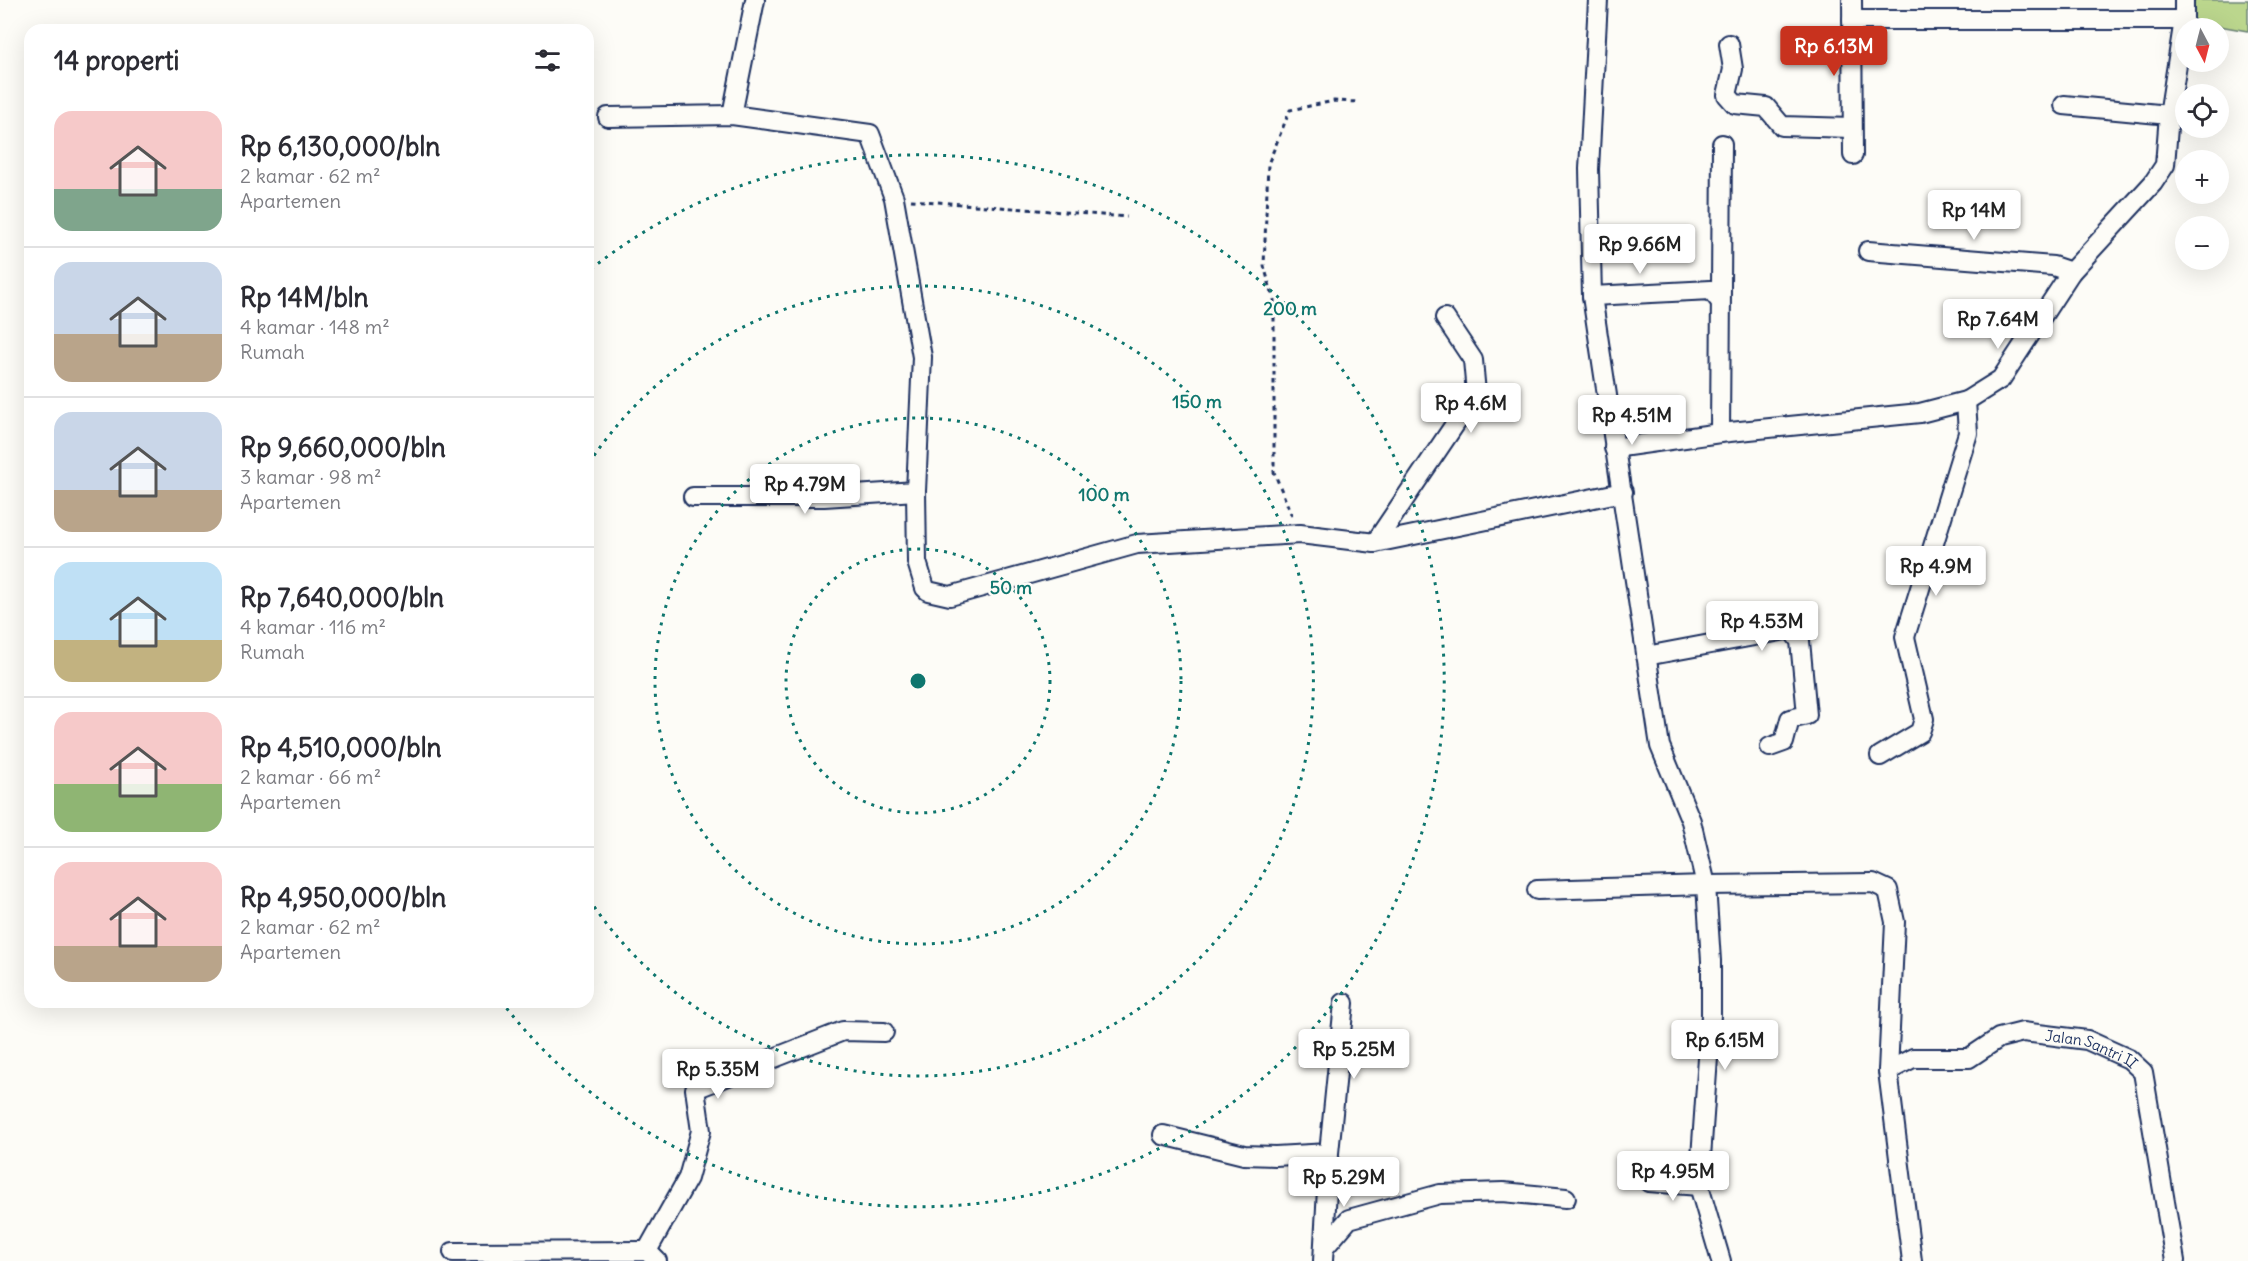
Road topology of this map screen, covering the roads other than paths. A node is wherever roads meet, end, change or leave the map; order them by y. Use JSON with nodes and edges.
{"nodes":[{"id":1,"x":754,"y":0,"type":"edge"},
{"id":2,"x":1598,"y":0,"type":"edge"},
{"id":3,"x":1852,"y":0,"type":"edge"},
{"id":4,"x":2184,"y":0,"type":"edge"},
{"id":5,"x":2184,"y":18,"type":"edge"},
{"id":6,"x":1852,"y":20,"type":"junction"},
{"id":7,"x":2175,"y":20,"type":"edge"},
{"id":8,"x":1729,"y":44,"type":"dead end"},
{"id":9,"x":2176,"y":72,"type":"edge"},
{"id":10,"x":2064,"y":105,"type":"dead end"},
{"id":11,"x":732,"y":115,"type":"junction"},
{"id":12,"x":2169,"y":115,"type":"junction"},
{"id":13,"x":608,"y":117,"type":"dead end"},
{"id":14,"x":1852,"y":128,"type":"junction"},
{"id":15,"x":1722,"y":144,"type":"dead end"},
{"id":16,"x":1852,"y":155,"type":"dead end"},
{"id":17,"x":1868,"y":251,"type":"dead end"},
{"id":18,"x":2071,"y":272,"type":"junction"},
{"id":19,"x":1592,"y":296,"type":"junction"},
{"id":20,"x":1720,"y":301,"type":"junction"},
{"id":21,"x":1444,"y":318,"type":"dead end"},
{"id":22,"x":1966,"y":401,"type":"junction"},
{"id":23,"x":1720,"y":433,"type":"junction"},
{"id":24,"x":1614,"y":448,"type":"junction"},
{"id":25,"x":916,"y":491,"type":"junction"},
{"id":26,"x":1623,"y":492,"type":"junction"},
{"id":27,"x":693,"y":497,"type":"dead end"},
{"id":28,"x":1375,"y":543,"type":"junction"},
{"id":29,"x":1646,"y":656,"type":"junction"},
{"id":30,"x":1770,"y":747,"type":"dead end"},
{"id":31,"x":1880,"y":756,"type":"dead end"},
{"id":32,"x":1706,"y":885,"type":"junction"},
{"id":33,"x":1537,"y":890,"type":"dead end"},
{"id":34,"x":1344,"y":1003,"type":"dead end"},
{"id":35,"x":884,"y":1032,"type":"dead end"},
{"id":36,"x":1888,"y":1071,"type":"junction"},
{"id":37,"x":1163,"y":1135,"type":"dead end"},
{"id":38,"x":1329,"y":1153,"type":"junction"},
{"id":39,"x":1649,"y":1182,"type":"dead end"},
{"id":40,"x":1699,"y":1186,"type":"junction"},
{"id":41,"x":1566,"y":1198,"type":"dead end"},
{"id":42,"x":453,"y":1252,"type":"dead end"},
{"id":43,"x":1324,"y":1254,"type":"edge"},
{"id":44,"x":652,"y":1256,"type":"edge"},
{"id":45,"x":1721,"y":1261,"type":"edge"},
{"id":46,"x":1912,"y":1261,"type":"edge"},
{"id":47,"x":2175,"y":1261,"type":"edge"}],
"edges":[{"from":1,"to":11,"type":"street"},
{"from":2,"to":19,"type":"street"},
{"from":3,"to":6,"type":"street"},
{"from":4,"to":5,"type":"street"},
{"from":6,"to":7,"type":"street"},
{"from":6,"to":14,"type":"street"},
{"from":8,"to":14,"type":"street"},
{"from":9,"to":12,"type":"street"},
{"from":10,"to":12,"type":"street"},
{"from":11,"to":13,"type":"street"},
{"from":11,"to":25,"type":"street"},
{"from":12,"to":18,"type":"street"},
{"from":14,"to":16,"type":"street"},
{"from":15,"to":20,"type":"street"},
{"from":17,"to":18,"type":"street"},
{"from":18,"to":22,"type":"street"},
{"from":19,"to":20,"type":"street"},
{"from":19,"to":24,"type":"street"},
{"from":20,"to":23,"type":"street"},
{"from":21,"to":28,"type":"street"},
{"from":22,"to":23,"type":"street"},
{"from":22,"to":31,"type":"street"},
{"from":23,"to":24,"type":"street"},
{"from":24,"to":26,"type":"street"},
{"from":25,"to":27,"type":"street"},
{"from":25,"to":28,"type":"street"},
{"from":26,"to":28,"type":"street"},
{"from":26,"to":29,"type":"street"},
{"from":29,"to":30,"type":"street"},
{"from":29,"to":32,"type":"street"},
{"from":32,"to":33,"type":"street"},
{"from":32,"to":36,"type":"street"},
{"from":32,"to":40,"type":"street"},
{"from":34,"to":38,"type":"street"},
{"from":35,"to":44,"type":"street"},
{"from":36,"to":46,"type":"street"},
{"from":36,"to":47,"type":"street","name":"Jalan Santri II"},
{"from":37,"to":38,"type":"street"},
{"from":38,"to":43,"type":"street"},
{"from":39,"to":40,"type":"street"},
{"from":40,"to":45,"type":"street"},
{"from":41,"to":43,"type":"street"},
{"from":42,"to":44,"type":"street"}]}
